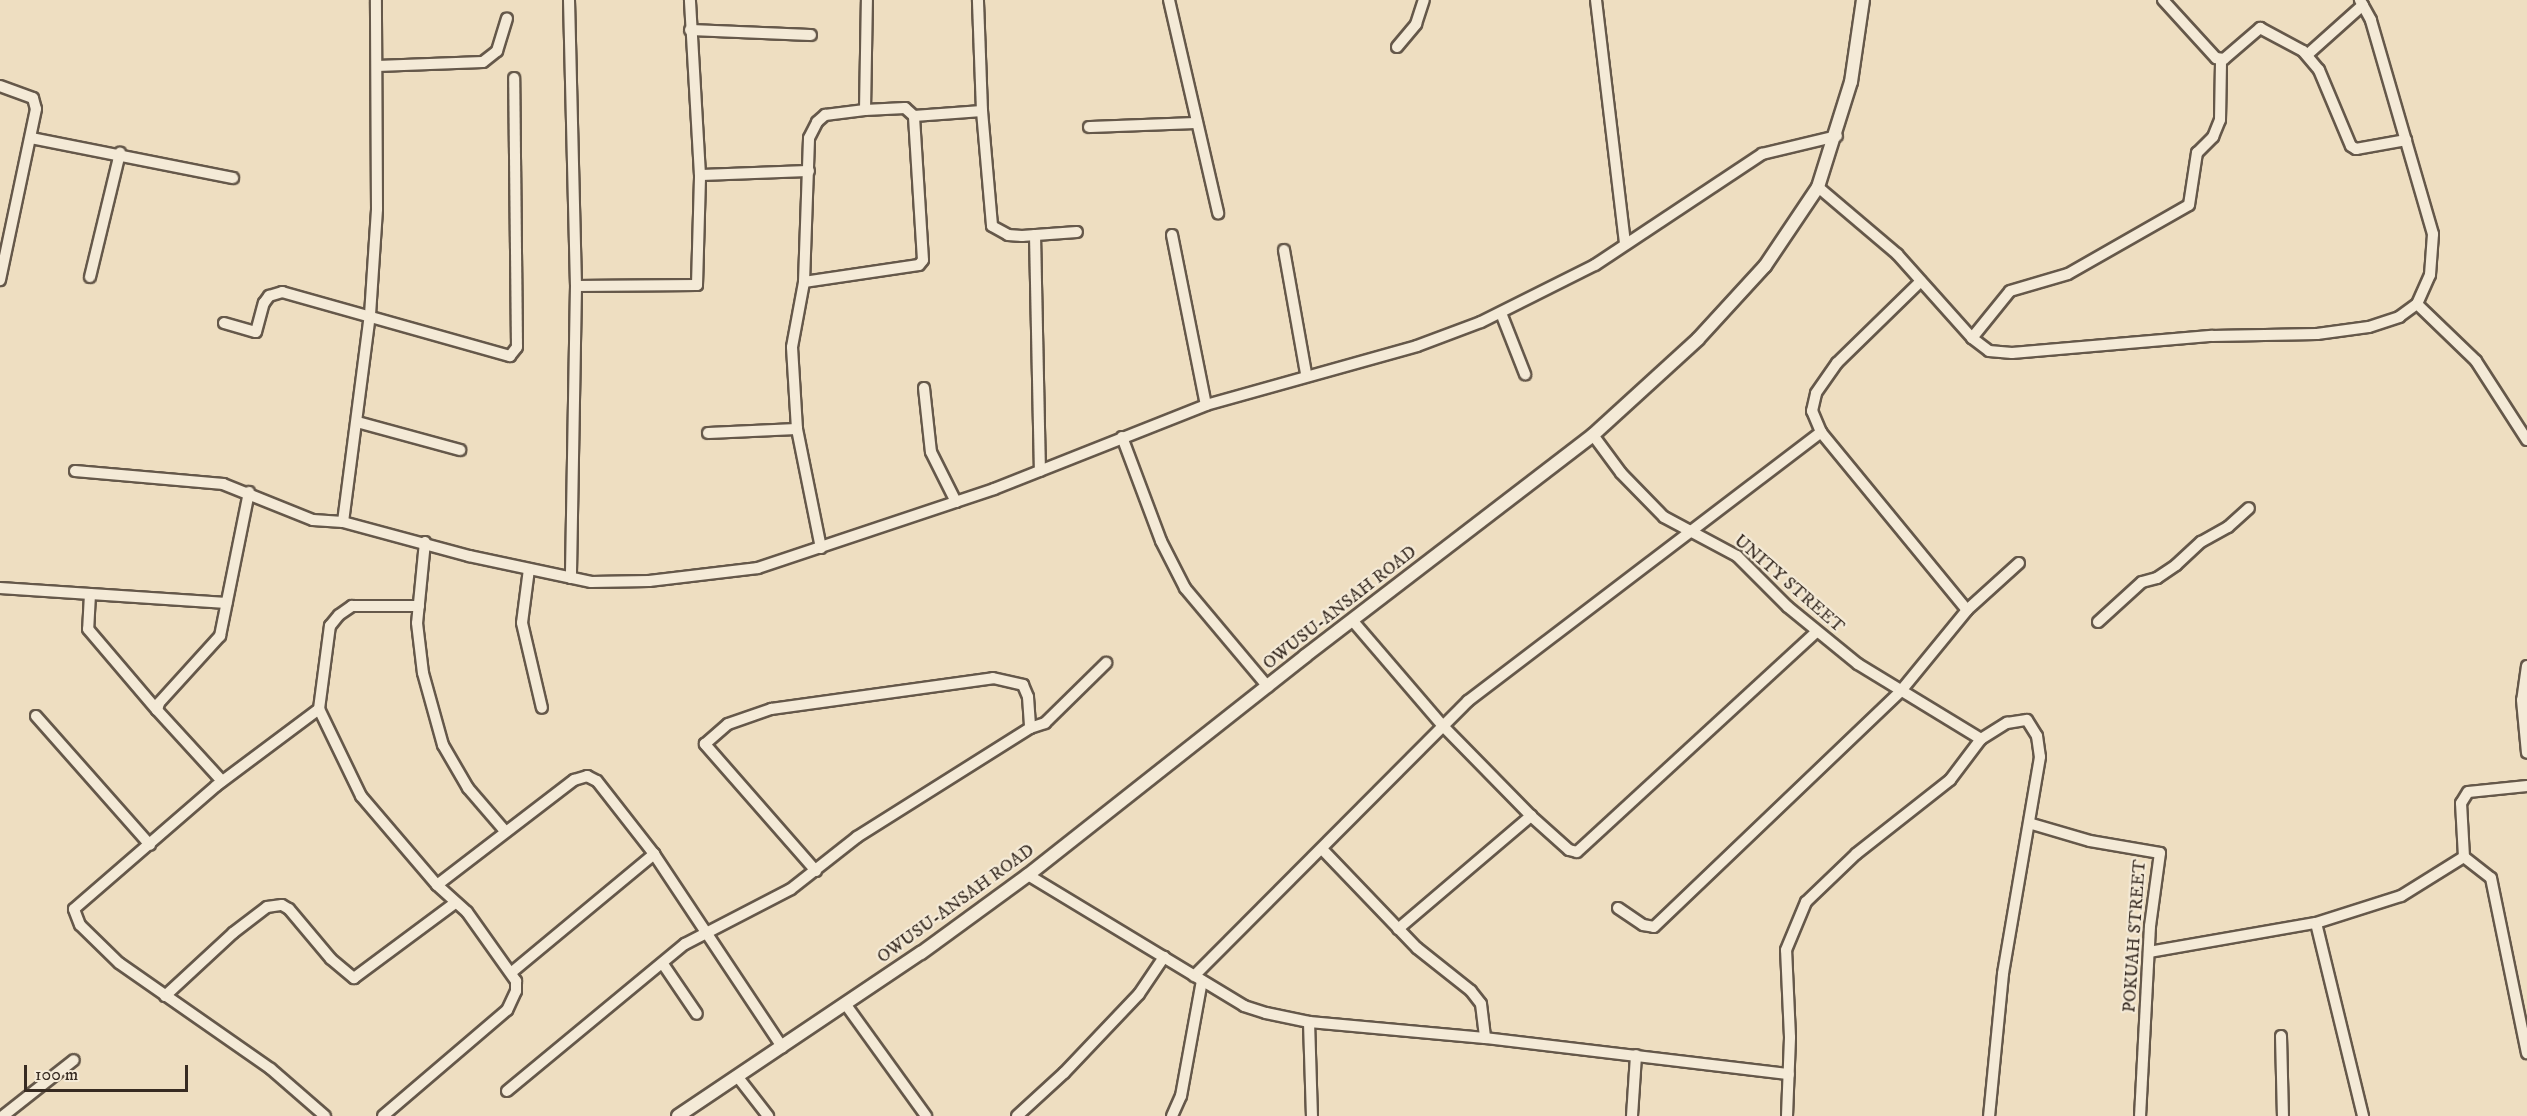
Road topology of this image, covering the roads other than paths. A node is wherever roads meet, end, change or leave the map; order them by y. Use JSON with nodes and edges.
{"nodes":[{"id":1,"x":376,"y":0,"type":"edge"},
{"id":2,"x":569,"y":0,"type":"edge"},
{"id":3,"x":690,"y":0,"type":"edge"},
{"id":4,"x":867,"y":0,"type":"edge"},
{"id":5,"x":978,"y":0,"type":"edge"},
{"id":6,"x":1169,"y":0,"type":"edge"},
{"id":7,"x":1424,"y":0,"type":"edge"},
{"id":8,"x":1596,"y":0,"type":"edge"},
{"id":9,"x":1863,"y":0,"type":"edge"},
{"id":10,"x":2163,"y":0,"type":"edge"},
{"id":11,"x":2361,"y":2,"type":"edge"},
{"id":12,"x":507,"y":18,"type":"dead end"},
{"id":13,"x":690,"y":30,"type":"junction"},
{"id":14,"x":811,"y":35,"type":"dead end"},
{"id":15,"x":1396,"y":47,"type":"dead end"},
{"id":16,"x":2307,"y":55,"type":"junction"},
{"id":17,"x":2221,"y":60,"type":"junction"},
{"id":18,"x":377,"y":66,"type":"junction"},
{"id":19,"x":514,"y":78,"type":"dead end"},
{"id":20,"x":0,"y":86,"type":"edge"},
{"id":21,"x":865,"y":110,"type":"junction"},
{"id":22,"x":982,"y":111,"type":"junction"},
{"id":23,"x":914,"y":116,"type":"junction"},
{"id":24,"x":1197,"y":123,"type":"junction"},
{"id":25,"x":1089,"y":127,"type":"dead end"},
{"id":26,"x":1837,"y":136,"type":"junction"},
{"id":27,"x":31,"y":138,"type":"junction"},
{"id":28,"x":2406,"y":140,"type":"junction"},
{"id":29,"x":120,"y":153,"type":"junction"},
{"id":30,"x":809,"y":171,"type":"junction"},
{"id":31,"x":700,"y":175,"type":"junction"},
{"id":32,"x":233,"y":178,"type":"dead end"},
{"id":33,"x":1818,"y":187,"type":"junction"},
{"id":34,"x":1218,"y":213,"type":"dead end"},
{"id":35,"x":1077,"y":232,"type":"dead end"},
{"id":36,"x":1035,"y":235,"type":"junction"},
{"id":37,"x":1172,"y":235,"type":"dead end"},
{"id":38,"x":1625,"y":243,"type":"junction"},
{"id":39,"x":1284,"y":250,"type":"dead end"},
{"id":40,"x":90,"y":277,"type":"dead end"},
{"id":41,"x":0,"y":280,"type":"edge"},
{"id":42,"x":1921,"y":281,"type":"junction"},
{"id":43,"x":804,"y":282,"type":"junction"},
{"id":44,"x":576,"y":286,"type":"junction"},
{"id":45,"x":2417,"y":304,"type":"junction"},
{"id":46,"x":1501,"y":313,"type":"junction"},
{"id":47,"x":370,"y":315,"type":"junction"},
{"id":48,"x":224,"y":323,"type":"dead end"},
{"id":49,"x":1972,"y":338,"type":"junction"},
{"id":50,"x":1306,"y":374,"type":"junction"},
{"id":51,"x":1525,"y":374,"type":"dead end"},
{"id":52,"x":924,"y":388,"type":"dead end"},
{"id":53,"x":1206,"y":405,"type":"junction"},
{"id":54,"x":357,"y":423,"type":"junction"},
{"id":55,"x":797,"y":429,"type":"junction"},
{"id":56,"x":1821,"y":432,"type":"junction"},
{"id":57,"x":708,"y":434,"type":"dead end"},
{"id":58,"x":1593,"y":435,"type":"junction"},
{"id":59,"x":1122,"y":437,"type":"junction"},
{"id":60,"x":2527,"y":440,"type":"edge"},
{"id":61,"x":460,"y":450,"type":"dead end"},
{"id":62,"x":75,"y":471,"type":"dead end"},
{"id":63,"x":1040,"y":471,"type":"junction"},
{"id":64,"x":249,"y":492,"type":"junction"},
{"id":65,"x":956,"y":502,"type":"junction"},
{"id":66,"x":2249,"y":508,"type":"dead end"},
{"id":67,"x":343,"y":522,"type":"junction"},
{"id":68,"x":1689,"y":532,"type":"junction"},
{"id":69,"x":425,"y":542,"type":"junction"},
{"id":70,"x":821,"y":548,"type":"junction"},
{"id":71,"x":2019,"y":563,"type":"dead end"},
{"id":72,"x":529,"y":569,"type":"junction"},
{"id":73,"x":571,"y":578,"type":"junction"},
{"id":74,"x":0,"y":588,"type":"edge"},
{"id":75,"x":90,"y":594,"type":"junction"},
{"id":76,"x":227,"y":603,"type":"junction"},
{"id":77,"x":419,"y":606,"type":"junction"},
{"id":78,"x":1967,"y":610,"type":"junction"},
{"id":79,"x":1352,"y":621,"type":"junction"},
{"id":80,"x":2098,"y":622,"type":"dead end"},
{"id":81,"x":1816,"y":632,"type":"junction"},
{"id":82,"x":1106,"y":663,"type":"dead end"},
{"id":83,"x":2527,"y":666,"type":"edge"},
{"id":84,"x":1268,"y":687,"type":"junction"},
{"id":85,"x":1900,"y":692,"type":"junction"},
{"id":86,"x":542,"y":708,"type":"dead end"},
{"id":87,"x":319,"y":709,"type":"junction"},
{"id":88,"x":157,"y":710,"type":"junction"},
{"id":89,"x":36,"y":716,"type":"dead end"},
{"id":90,"x":1443,"y":726,"type":"junction"},
{"id":91,"x":1030,"y":728,"type":"junction"},
{"id":92,"x":1981,"y":739,"type":"junction"},
{"id":93,"x":2527,"y":753,"type":"edge"},
{"id":94,"x":222,"y":782,"type":"junction"},
{"id":95,"x":2527,"y":786,"type":"edge"},
{"id":96,"x":1531,"y":816,"type":"junction"},
{"id":97,"x":2031,"y":824,"type":"junction"},
{"id":98,"x":505,"y":831,"type":"junction"},
{"id":99,"x":150,"y":845,"type":"junction"},
{"id":100,"x":1322,"y":849,"type":"junction"},
{"id":101,"x":654,"y":854,"type":"junction"},
{"id":102,"x":2464,"y":857,"type":"junction"},
{"id":103,"x":816,"y":871,"type":"junction"},
{"id":104,"x":1028,"y":875,"type":"junction"},
{"id":105,"x":437,"y":885,"type":"junction"},
{"id":106,"x":455,"y":903,"type":"junction"},
{"id":107,"x":1618,"y":908,"type":"dead end"},
{"id":108,"x":2316,"y":923,"type":"junction"},
{"id":109,"x":1398,"y":929,"type":"junction"},
{"id":110,"x":705,"y":934,"type":"junction"},
{"id":111,"x":2149,"y":952,"type":"junction"},
{"id":112,"x":1164,"y":957,"type":"junction"},
{"id":113,"x":663,"y":964,"type":"junction"},
{"id":114,"x":512,"y":972,"type":"junction"},
{"id":115,"x":1198,"y":978,"type":"junction"},
{"id":116,"x":165,"y":996,"type":"junction"},
{"id":117,"x":846,"y":1005,"type":"junction"},
{"id":118,"x":697,"y":1014,"type":"dead end"},
{"id":119,"x":1310,"y":1022,"type":"junction"},
{"id":120,"x":2281,"y":1036,"type":"dead end"},
{"id":121,"x":1485,"y":1038,"type":"junction"},
{"id":122,"x":782,"y":1047,"type":"junction"},
{"id":123,"x":2527,"y":1053,"type":"edge"},
{"id":124,"x":1636,"y":1055,"type":"junction"},
{"id":125,"x":74,"y":1060,"type":"dead end"},
{"id":126,"x":1789,"y":1074,"type":"junction"},
{"id":127,"x":737,"y":1076,"type":"junction"},
{"id":128,"x":507,"y":1091,"type":"dead end"},
{"id":129,"x":3,"y":1116,"type":"edge"},
{"id":130,"x":324,"y":1116,"type":"edge"},
{"id":131,"x":383,"y":1116,"type":"edge"},
{"id":132,"x":678,"y":1116,"type":"edge"},
{"id":133,"x":768,"y":1116,"type":"edge"},
{"id":134,"x":926,"y":1116,"type":"edge"},
{"id":135,"x":1017,"y":1116,"type":"edge"},
{"id":136,"x":1172,"y":1116,"type":"edge"},
{"id":137,"x":1312,"y":1116,"type":"edge"},
{"id":138,"x":1632,"y":1116,"type":"edge"},
{"id":139,"x":1787,"y":1116,"type":"edge"},
{"id":140,"x":1989,"y":1116,"type":"edge"},
{"id":141,"x":2140,"y":1116,"type":"edge"},
{"id":142,"x":2283,"y":1116,"type":"edge"},
{"id":143,"x":2363,"y":1116,"type":"edge"}],
"edges":[{"from":1,"to":18,"type":"street"},
{"from":2,"to":44,"type":"street"},
{"from":3,"to":13,"type":"street"},
{"from":4,"to":21,"type":"street"},
{"from":5,"to":22,"type":"street"},
{"from":6,"to":24,"type":"street"},
{"from":7,"to":15,"type":"street"},
{"from":8,"to":38,"type":"street"},
{"from":9,"to":26,"type":"street","name":"OWUSU-ANSAH ROAD"},
{"from":10,"to":17,"type":"street"},
{"from":11,"to":16,"type":"street"},
{"from":11,"to":28,"type":"street"},
{"from":12,"to":18,"type":"street"},
{"from":13,"to":14,"type":"street"},
{"from":13,"to":31,"type":"street"},
{"from":16,"to":17,"type":"street"},
{"from":16,"to":28,"type":"street"},
{"from":17,"to":49,"type":"street"},
{"from":18,"to":47,"type":"street"},
{"from":19,"to":47,"type":"street"},
{"from":20,"to":27,"type":"street"},
{"from":21,"to":23,"type":"street"},
{"from":21,"to":30,"type":"street"},
{"from":22,"to":23,"type":"street"},
{"from":22,"to":36,"type":"street"},
{"from":23,"to":43,"type":"street"},
{"from":24,"to":25,"type":"street"},
{"from":24,"to":34,"type":"street"},
{"from":26,"to":33,"type":"street","name":"OWUSU-ANSAH ROAD"},
{"from":26,"to":38,"type":"street"},
{"from":27,"to":29,"type":"street"},
{"from":27,"to":41,"type":"street"},
{"from":28,"to":45,"type":"street"},
{"from":29,"to":32,"type":"street"},
{"from":29,"to":40,"type":"street"},
{"from":30,"to":31,"type":"street"},
{"from":30,"to":43,"type":"street"},
{"from":31,"to":44,"type":"street"},
{"from":33,"to":42,"type":"street"},
{"from":33,"to":58,"type":"street","name":"OWUSU-ANSAH ROAD"},
{"from":35,"to":36,"type":"street"},
{"from":36,"to":63,"type":"street"},
{"from":37,"to":53,"type":"street"},
{"from":38,"to":46,"type":"street"},
{"from":39,"to":50,"type":"street"},
{"from":42,"to":49,"type":"street"},
{"from":42,"to":56,"type":"street"},
{"from":43,"to":55,"type":"street"},
{"from":44,"to":73,"type":"street"},
{"from":45,"to":49,"type":"street"},
{"from":45,"to":60,"type":"street"},
{"from":46,"to":50,"type":"street"},
{"from":46,"to":51,"type":"street"},
{"from":47,"to":48,"type":"street"},
{"from":47,"to":54,"type":"street"},
{"from":50,"to":53,"type":"street"},
{"from":52,"to":65,"type":"street"},
{"from":53,"to":59,"type":"street"},
{"from":54,"to":61,"type":"street"},
{"from":54,"to":67,"type":"street"},
{"from":55,"to":57,"type":"street"},
{"from":55,"to":70,"type":"street"},
{"from":56,"to":68,"type":"street"},
{"from":56,"to":78,"type":"street"},
{"from":58,"to":68,"type":"street","name":"UNITY STREET"},
{"from":58,"to":79,"type":"street","name":"OWUSU-ANSAH ROAD"},
{"from":59,"to":63,"type":"street"},
{"from":59,"to":84,"type":"street"},
{"from":62,"to":64,"type":"street"},
{"from":63,"to":65,"type":"street"},
{"from":64,"to":67,"type":"street"},
{"from":64,"to":76,"type":"street"},
{"from":65,"to":70,"type":"street"},
{"from":66,"to":80,"type":"street"},
{"from":67,"to":69,"type":"street"},
{"from":68,"to":81,"type":"street","name":"UNITY STREET"},
{"from":68,"to":90,"type":"street"},
{"from":69,"to":72,"type":"street"},
{"from":69,"to":77,"type":"street"},
{"from":70,"to":73,"type":"street"},
{"from":71,"to":78,"type":"street"},
{"from":72,"to":73,"type":"street"},
{"from":72,"to":86,"type":"street"},
{"from":74,"to":75,"type":"street"},
{"from":75,"to":76,"type":"street"},
{"from":75,"to":88,"type":"street"},
{"from":76,"to":88,"type":"street"},
{"from":77,"to":87,"type":"street"},
{"from":77,"to":98,"type":"street"},
{"from":78,"to":85,"type":"street"},
{"from":79,"to":84,"type":"street","name":"OWUSU-ANSAH ROAD"},
{"from":79,"to":90,"type":"street"},
{"from":81,"to":85,"type":"street","name":"UNITY STREET"},
{"from":81,"to":96,"type":"street"},
{"from":82,"to":91,"type":"street"},
{"from":83,"to":93,"type":"street"},
{"from":84,"to":104,"type":"street","name":"OWUSU-ANSAH ROAD"},
{"from":85,"to":92,"type":"street","name":"UNITY STREET"},
{"from":85,"to":107,"type":"street"},
{"from":87,"to":94,"type":"street"},
{"from":87,"to":105,"type":"street"},
{"from":88,"to":94,"type":"street"},
{"from":89,"to":99,"type":"street"},
{"from":90,"to":96,"type":"street"},
{"from":90,"to":100,"type":"street"},
{"from":91,"to":103,"type":"street"},
{"from":91,"to":103,"type":"street"},
{"from":92,"to":97,"type":"street"},
{"from":92,"to":126,"type":"street"},
{"from":94,"to":99,"type":"street"},
{"from":95,"to":102,"type":"street"},
{"from":96,"to":109,"type":"street"},
{"from":97,"to":111,"type":"street","name":"POKUAH STREET"},
{"from":97,"to":140,"type":"street"},
{"from":98,"to":101,"type":"street"},
{"from":98,"to":105,"type":"street"},
{"from":99,"to":116,"type":"street"},
{"from":100,"to":109,"type":"street"},
{"from":100,"to":115,"type":"street"},
{"from":101,"to":110,"type":"street"},
{"from":101,"to":114,"type":"street"},
{"from":102,"to":108,"type":"street"},
{"from":102,"to":123,"type":"street"},
{"from":103,"to":110,"type":"street"},
{"from":104,"to":112,"type":"street"},
{"from":104,"to":117,"type":"street","name":"OWUSU-ANSAH ROAD"},
{"from":105,"to":106,"type":"street"},
{"from":106,"to":114,"type":"street"},
{"from":106,"to":116,"type":"street"},
{"from":108,"to":111,"type":"street"},
{"from":108,"to":143,"type":"street"},
{"from":109,"to":121,"type":"street"},
{"from":110,"to":113,"type":"street"},
{"from":110,"to":122,"type":"street"},
{"from":111,"to":141,"type":"street","name":"POKUAH STREET"},
{"from":112,"to":115,"type":"street"},
{"from":112,"to":135,"type":"street"},
{"from":113,"to":118,"type":"street"},
{"from":113,"to":128,"type":"street"},
{"from":114,"to":131,"type":"street"},
{"from":115,"to":119,"type":"street"},
{"from":115,"to":136,"type":"street"},
{"from":116,"to":130,"type":"street"},
{"from":117,"to":122,"type":"street","name":"OWUSU-ANSAH ROAD"},
{"from":117,"to":134,"type":"street"},
{"from":119,"to":121,"type":"street"},
{"from":119,"to":137,"type":"street"},
{"from":120,"to":142,"type":"street"},
{"from":121,"to":124,"type":"street"},
{"from":122,"to":127,"type":"street","name":"OWUSU-ANSAH ROAD"},
{"from":124,"to":126,"type":"street"},
{"from":124,"to":138,"type":"street"},
{"from":125,"to":129,"type":"street"},
{"from":126,"to":139,"type":"street"},
{"from":127,"to":132,"type":"street","name":"OWUSU-ANSAH ROAD"},
{"from":127,"to":133,"type":"street"}]}
